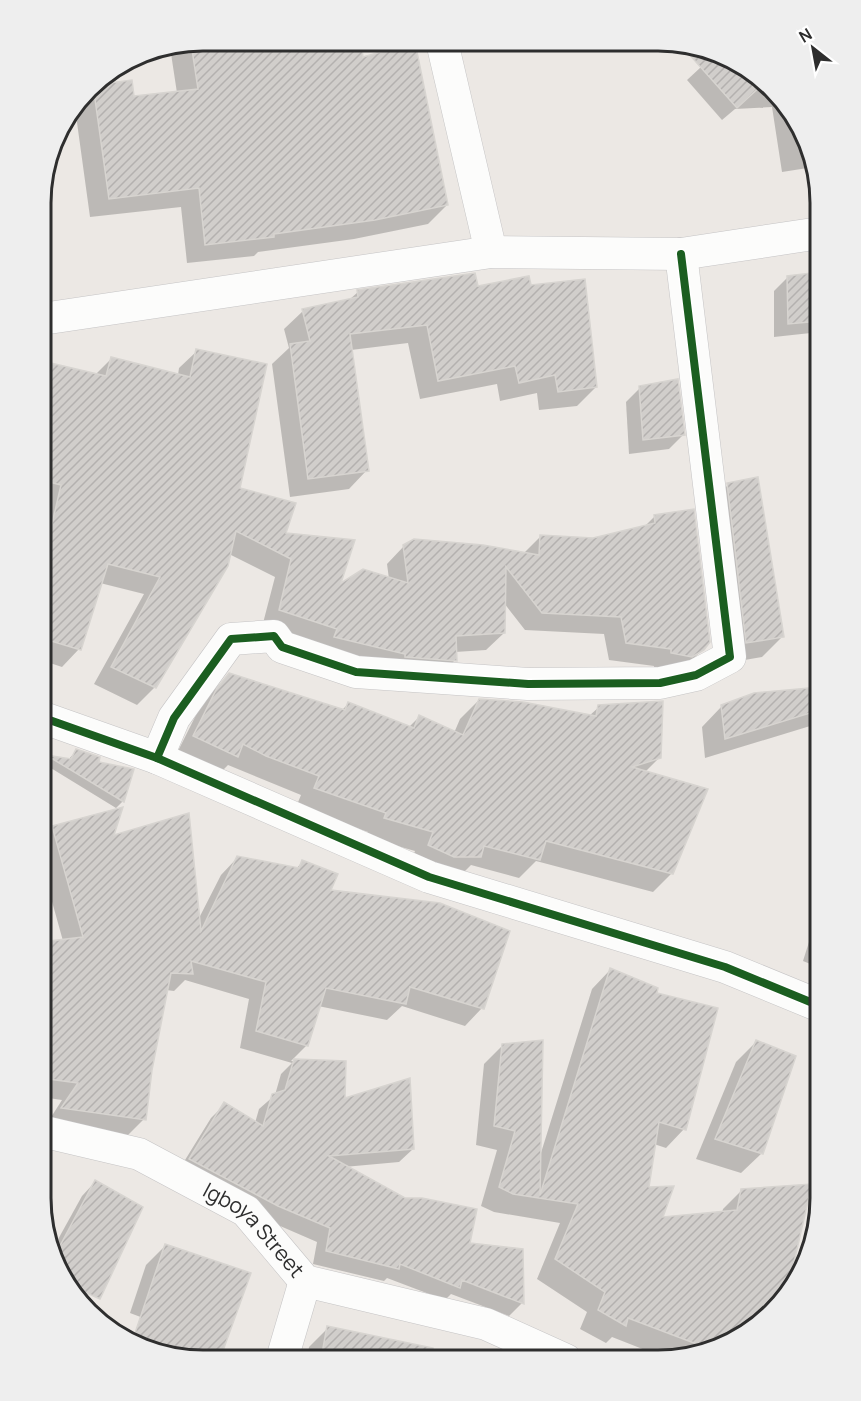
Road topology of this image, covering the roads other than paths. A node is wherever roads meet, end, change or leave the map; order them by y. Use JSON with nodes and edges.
{"nodes":[{"id":1,"x":444,"y":51,"type":"edge"},
{"id":2,"x":810,"y":235,"type":"edge"},
{"id":3,"x":491,"y":252,"type":"junction"},
{"id":4,"x":681,"y":254,"type":"junction"},
{"id":5,"x":51,"y":318,"type":"edge"},
{"id":6,"x":51,"y":721,"type":"edge"},
{"id":7,"x":157,"y":758,"type":"junction"},
{"id":8,"x":810,"y":1002,"type":"edge"},
{"id":9,"x":51,"y":1133,"type":"edge"},
{"id":10,"x":305,"y":1281,"type":"junction"},
{"id":11,"x":285,"y":1350,"type":"edge"},
{"id":12,"x":544,"y":1350,"type":"edge"}],
"edges":[{"from":1,"to":3,"type":"street"},
{"from":2,"to":4,"type":"street"},
{"from":3,"to":4,"type":"street"},
{"from":3,"to":5,"type":"street"},
{"from":4,"to":7,"type":"street"},
{"from":6,"to":7,"type":"street"},
{"from":7,"to":8,"type":"street"},
{"from":9,"to":10,"type":"street","name":"Igboya Street"},
{"from":10,"to":11,"type":"street"},
{"from":10,"to":12,"type":"street","name":"Igboya Street"}]}
